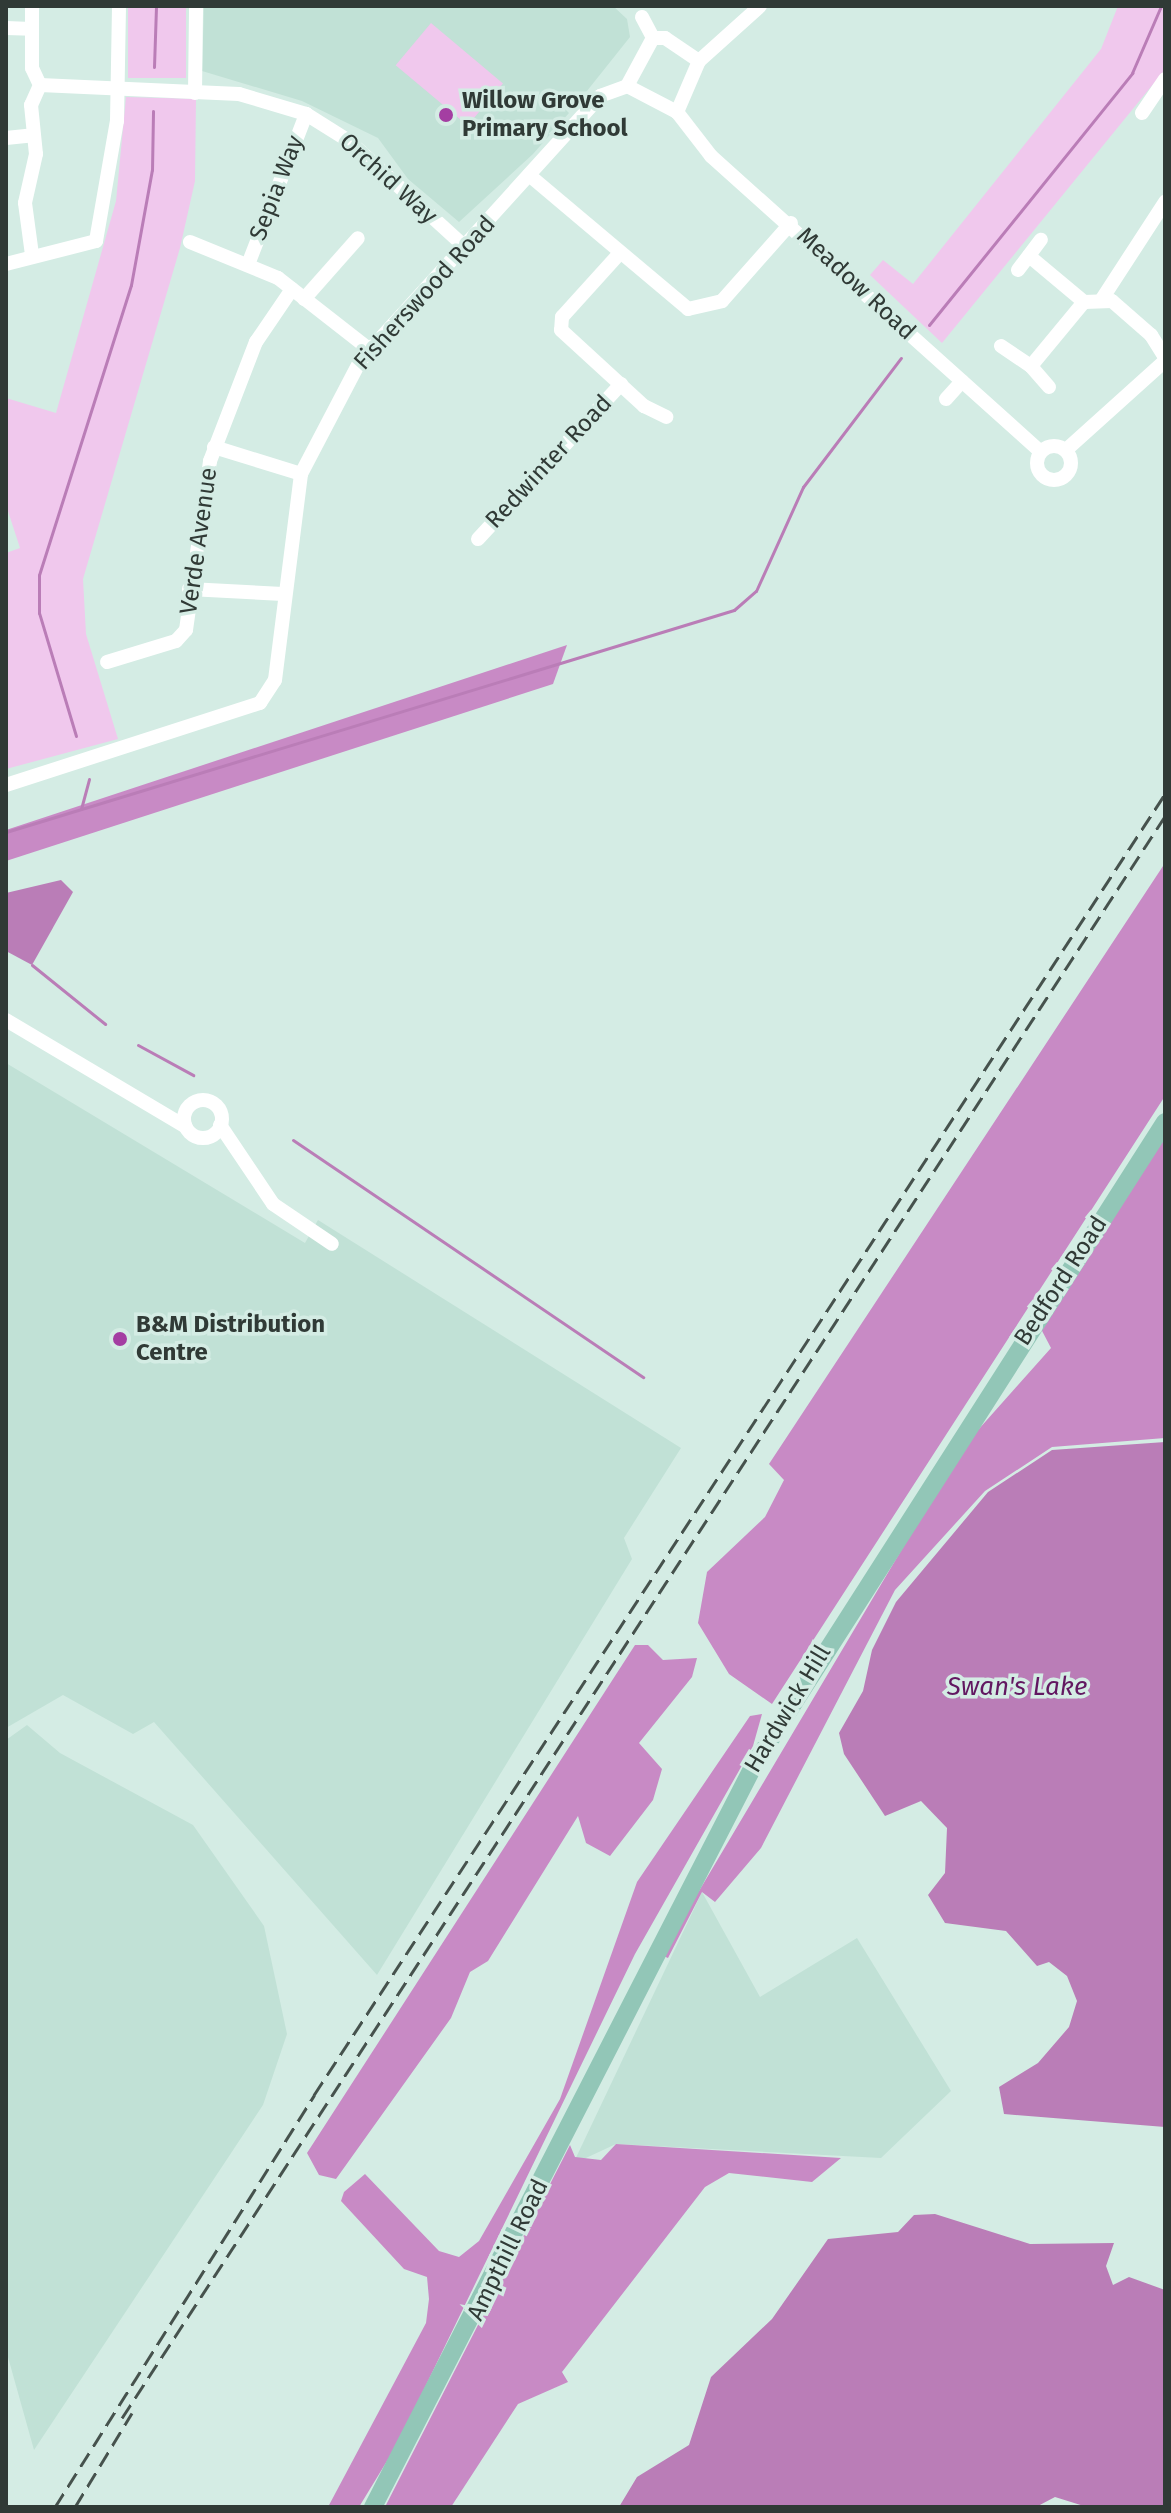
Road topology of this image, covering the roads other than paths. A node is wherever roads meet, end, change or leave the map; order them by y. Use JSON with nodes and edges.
{"nodes":[{"id":1,"x":32,"y":6,"type":"edge"},
{"id":2,"x":196,"y":6,"type":"edge"},
{"id":3,"x":760,"y":6,"type":"edge"},
{"id":4,"x":119,"y":8,"type":"dead end"},
{"id":5,"x":642,"y":17,"type":"dead end"},
{"id":6,"x":6,"y":28,"type":"edge"},
{"id":7,"x":31,"y":29,"type":"junction"},
{"id":8,"x":653,"y":38,"type":"junction"},
{"id":9,"x":699,"y":61,"type":"junction"},
{"id":10,"x":1165,"y":79,"type":"edge"},
{"id":11,"x":40,"y":85,"type":"junction"},
{"id":12,"x":627,"y":86,"type":"junction"},
{"id":13,"x":118,"y":90,"type":"junction"},
{"id":14,"x":195,"y":93,"type":"junction"},
{"id":15,"x":1160,"y":98,"type":"edge"},
{"id":16,"x":677,"y":112,"type":"junction"},
{"id":17,"x":1142,"y":113,"type":"dead end"},
{"id":18,"x":306,"y":114,"type":"junction"},
{"id":19,"x":33,"y":135,"type":"junction"},
{"id":20,"x":6,"y":138,"type":"edge"},
{"id":21,"x":529,"y":175,"type":"junction"},
{"id":22,"x":1165,"y":202,"type":"edge"},
{"id":23,"x":787,"y":228,"type":"junction"},
{"id":24,"x":358,"y":238,"type":"dead end"},
{"id":25,"x":1041,"y":240,"type":"dead end"},
{"id":26,"x":190,"y":242,"type":"dead end"},
{"id":27,"x":465,"y":247,"type":"junction"},
{"id":28,"x":32,"y":255,"type":"junction"},
{"id":29,"x":620,"y":256,"type":"junction"},
{"id":30,"x":1029,"y":256,"type":"junction"},
{"id":31,"x":249,"y":262,"type":"junction"},
{"id":32,"x":6,"y":264,"type":"edge"},
{"id":33,"x":1018,"y":270,"type":"dead end"},
{"id":34,"x":292,"y":289,"type":"junction"},
{"id":35,"x":304,"y":299,"type":"junction"},
{"id":36,"x":1102,"y":299,"type":"junction"},
{"id":37,"x":1084,"y":302,"type":"junction"},
{"id":38,"x":1001,"y":346,"type":"dead end"},
{"id":39,"x":370,"y":350,"type":"junction"},
{"id":40,"x":1165,"y":359,"type":"edge"},
{"id":41,"x":1031,"y":366,"type":"junction"},
{"id":42,"x":962,"y":381,"type":"junction"},
{"id":43,"x":621,"y":384,"type":"junction"},
{"id":44,"x":1049,"y":387,"type":"dead end"},
{"id":45,"x":946,"y":399,"type":"dead end"},
{"id":46,"x":667,"y":417,"type":"dead end"},
{"id":47,"x":214,"y":447,"type":"junction"},
{"id":48,"x":1066,"y":450,"type":"junction"},
{"id":49,"x":1041,"y":452,"type":"junction"},
{"id":50,"x":301,"y":474,"type":"junction"},
{"id":51,"x":478,"y":539,"type":"dead end"},
{"id":52,"x":189,"y":589,"type":"junction"},
{"id":53,"x":283,"y":594,"type":"junction"},
{"id":54,"x":107,"y":662,"type":"dead end"},
{"id":55,"x":6,"y":785,"type":"edge"},
{"id":56,"x":6,"y":1020,"type":"edge"},
{"id":57,"x":189,"y":1104,"type":"junction"},
{"id":58,"x":153,"y":1108,"type":"junction"},
{"id":59,"x":1165,"y":1122,"type":"edge"},
{"id":60,"x":220,"y":1125,"type":"junction"},
{"id":61,"x":186,"y":1127,"type":"junction"},
{"id":62,"x":207,"y":1137,"type":"junction"},
{"id":63,"x":240,"y":1150,"type":"junction"},
{"id":64,"x":332,"y":1244,"type":"dead end"},
{"id":65,"x":957,"y":1439,"type":"joint"},
{"id":66,"x":635,"y":1989,"type":"joint"},
{"id":67,"x":373,"y":2507,"type":"edge"}],
"edges":[{"from":1,"to":7,"type":"street"},
{"from":2,"to":14,"type":"street"},
{"from":3,"to":9,"type":"street"},
{"from":4,"to":13,"type":"street"},
{"from":5,"to":8,"type":"street"},
{"from":6,"to":7,"type":"street"},
{"from":7,"to":11,"type":"street"},
{"from":8,"to":9,"type":"street"},
{"from":8,"to":12,"type":"street"},
{"from":9,"to":16,"type":"street"},
{"from":10,"to":15,"type":"street"},
{"from":11,"to":13,"type":"street","name":"Orchid Way"},
{"from":11,"to":19,"type":"street"},
{"from":12,"to":16,"type":"street"},
{"from":12,"to":21,"type":"street","name":"Fisherswood Road"},
{"from":13,"to":14,"type":"street","name":"Orchid Way"},
{"from":13,"to":28,"type":"street"},
{"from":14,"to":18,"type":"street","name":"Orchid Way"},
{"from":15,"to":17,"type":"street"},
{"from":16,"to":23,"type":"street","name":"Meadow Road"},
{"from":18,"to":27,"type":"street","name":"Orchid Way"},
{"from":18,"to":31,"type":"street","name":"Sepia Way"},
{"from":19,"to":20,"type":"street"},
{"from":19,"to":28,"type":"street"},
{"from":21,"to":27,"type":"street","name":"Fisherswood Road"},
{"from":21,"to":29,"type":"street"},
{"from":22,"to":36,"type":"street"},
{"from":23,"to":29,"type":"street"},
{"from":23,"to":42,"type":"street","name":"Meadow Road"},
{"from":24,"to":35,"type":"street"},
{"from":25,"to":30,"type":"street"},
{"from":26,"to":31,"type":"street"},
{"from":27,"to":39,"type":"street","name":"Fisherswood Road"},
{"from":28,"to":32,"type":"street"},
{"from":29,"to":43,"type":"street"},
{"from":30,"to":33,"type":"street"},
{"from":30,"to":37,"type":"street"},
{"from":31,"to":34,"type":"street"},
{"from":34,"to":35,"type":"street"},
{"from":34,"to":47,"type":"street","name":"Verde Avenue"},
{"from":35,"to":39,"type":"street"},
{"from":36,"to":37,"type":"street"},
{"from":36,"to":40,"type":"street"},
{"from":37,"to":41,"type":"street"},
{"from":38,"to":41,"type":"street"},
{"from":39,"to":50,"type":"street","name":"Fisherswood Road"},
{"from":40,"to":48,"type":"street"},
{"from":41,"to":44,"type":"street"},
{"from":42,"to":45,"type":"street"},
{"from":42,"to":49,"type":"street","name":"Meadow Road"},
{"from":43,"to":46,"type":"street"},
{"from":43,"to":51,"type":"street","name":"Redwinter Road"},
{"from":47,"to":50,"type":"street"},
{"from":47,"to":52,"type":"street","name":"Verde Avenue"},
{"from":48,"to":49,"type":"street"},
{"from":48,"to":49,"type":"street","name":"Meadow Road"},
{"from":50,"to":53,"type":"street","name":"Fisherswood Road"},
{"from":52,"to":53,"type":"street"},
{"from":52,"to":54,"type":"street","name":"Verde Avenue"},
{"from":53,"to":55,"type":"street","name":"Fisherswood Road"},
{"from":56,"to":58,"type":"street"},
{"from":57,"to":58,"type":"street"},
{"from":57,"to":60,"type":"street"},
{"from":57,"to":61,"type":"street"},
{"from":58,"to":61,"type":"street"},
{"from":59,"to":65,"type":"main road","name":"Bedford Road"},
{"from":60,"to":62,"type":"street"},
{"from":60,"to":63,"type":"street"},
{"from":61,"to":62,"type":"street"},
{"from":62,"to":63,"type":"street"},
{"from":63,"to":64,"type":"street"},
{"from":65,"to":66,"type":"main road","name":"Hardwick Hill"},
{"from":66,"to":67,"type":"main road","name":"Ampthill Road"}]}
